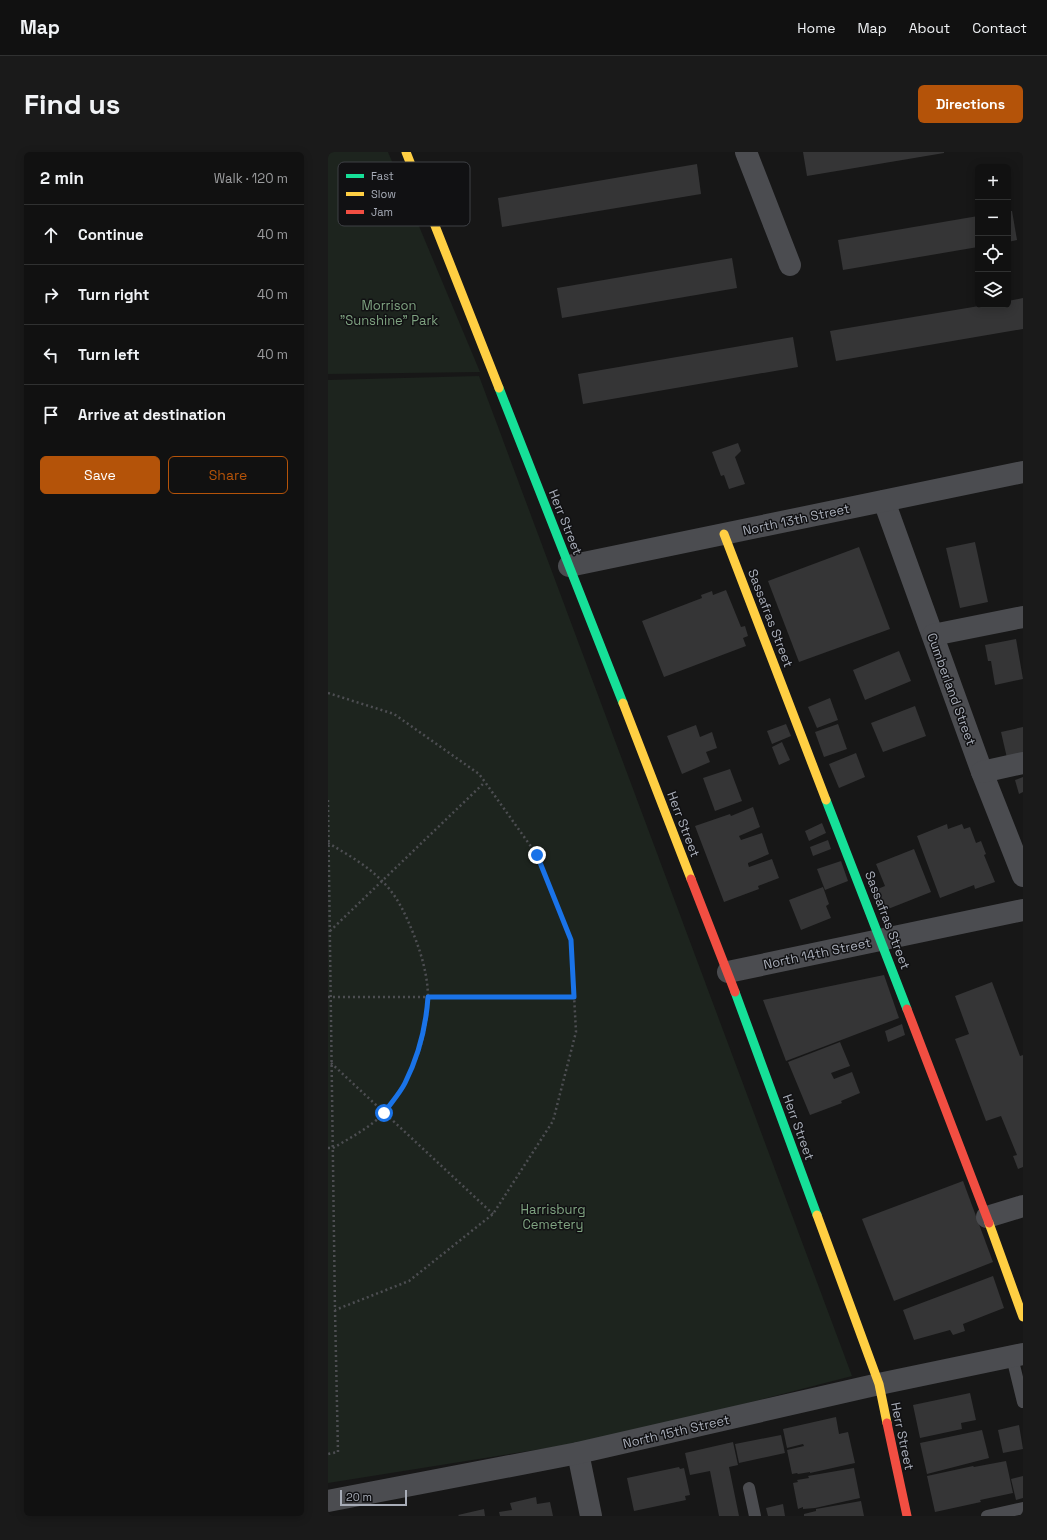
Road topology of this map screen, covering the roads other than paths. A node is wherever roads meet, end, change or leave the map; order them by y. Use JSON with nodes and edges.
{"nodes":[{"id":1,"x":406,"y":152,"type":"edge"},
{"id":2,"x":746,"y":152,"type":"edge"},
{"id":3,"x":410,"y":162,"type":"edge"},
{"id":4,"x":435,"y":226,"type":"edge"},
{"id":5,"x":790,"y":265,"type":"dead end"},
{"id":6,"x":1023,"y":472,"type":"edge"},
{"id":7,"x":884,"y":501,"type":"junction"},
{"id":8,"x":724,"y":534,"type":"junction"},
{"id":9,"x":569,"y":566,"type":"junction"},
{"id":10,"x":1023,"y":617,"type":"edge"},
{"id":11,"x":933,"y":635,"type":"junction"},
{"id":12,"x":1023,"y":763,"type":"edge"},
{"id":13,"x":982,"y":772,"type":"junction"},
{"id":14,"x":1023,"y":876,"type":"edge"},
{"id":15,"x":1023,"y":910,"type":"edge"},
{"id":16,"x":882,"y":939,"type":"junction"},
{"id":17,"x":728,"y":972,"type":"junction"},
{"id":18,"x":1023,"y":1206,"type":"edge"},
{"id":19,"x":987,"y":1217,"type":"junction"},
{"id":20,"x":1023,"y":1317,"type":"edge"},
{"id":21,"x":1017,"y":1356,"type":"edge"},
{"id":22,"x":879,"y":1384,"type":"junction"},
{"id":23,"x":1023,"y":1402,"type":"edge"},
{"id":24,"x":578,"y":1453,"type":"junction"},
{"id":25,"x":749,"y":1488,"type":"dead end"},
{"id":26,"x":328,"y":1501,"type":"edge"},
{"id":27,"x":1023,"y":1508,"type":"edge"},
{"id":28,"x":591,"y":1516,"type":"edge"},
{"id":29,"x":755,"y":1516,"type":"edge"},
{"id":30,"x":907,"y":1516,"type":"edge"},
{"id":31,"x":987,"y":1516,"type":"edge"}],
"edges":[{"from":1,"to":3,"type":"main road","name":"Herr Street"},
{"from":2,"to":5,"type":"street"},
{"from":4,"to":9,"type":"main road","name":"Herr Street"},
{"from":6,"to":7,"type":"street","name":"North 13th Street"},
{"from":7,"to":8,"type":"street","name":"North 13th Street"},
{"from":7,"to":11,"type":"street","name":"Cumberland Street"},
{"from":8,"to":9,"type":"street","name":"North 13th Street"},
{"from":8,"to":16,"type":"main road","name":"Sassafras Street"},
{"from":9,"to":17,"type":"main road","name":"Herr Street"},
{"from":10,"to":11,"type":"street"},
{"from":11,"to":13,"type":"street","name":"Cumberland Street"},
{"from":12,"to":13,"type":"street"},
{"from":13,"to":14,"type":"street","name":"Cumberland Street"},
{"from":15,"to":16,"type":"street","name":"North 14th Street"},
{"from":16,"to":17,"type":"street","name":"North 14th Street"},
{"from":16,"to":19,"type":"main road","name":"Sassafras Street"},
{"from":17,"to":22,"type":"main road","name":"Herr Street"},
{"from":18,"to":19,"type":"street"},
{"from":19,"to":20,"type":"main road","name":"Sassafras Street"},
{"from":21,"to":22,"type":"street","name":"North 15th Street"},
{"from":21,"to":23,"type":"lane"},
{"from":22,"to":24,"type":"street","name":"North 15th Street"},
{"from":22,"to":30,"type":"main road","name":"Herr Street"},
{"from":24,"to":26,"type":"street","name":"North 15th Street"},
{"from":24,"to":28,"type":"street"},
{"from":25,"to":29,"type":"lane"},
{"from":27,"to":31,"type":"lane"}]}
